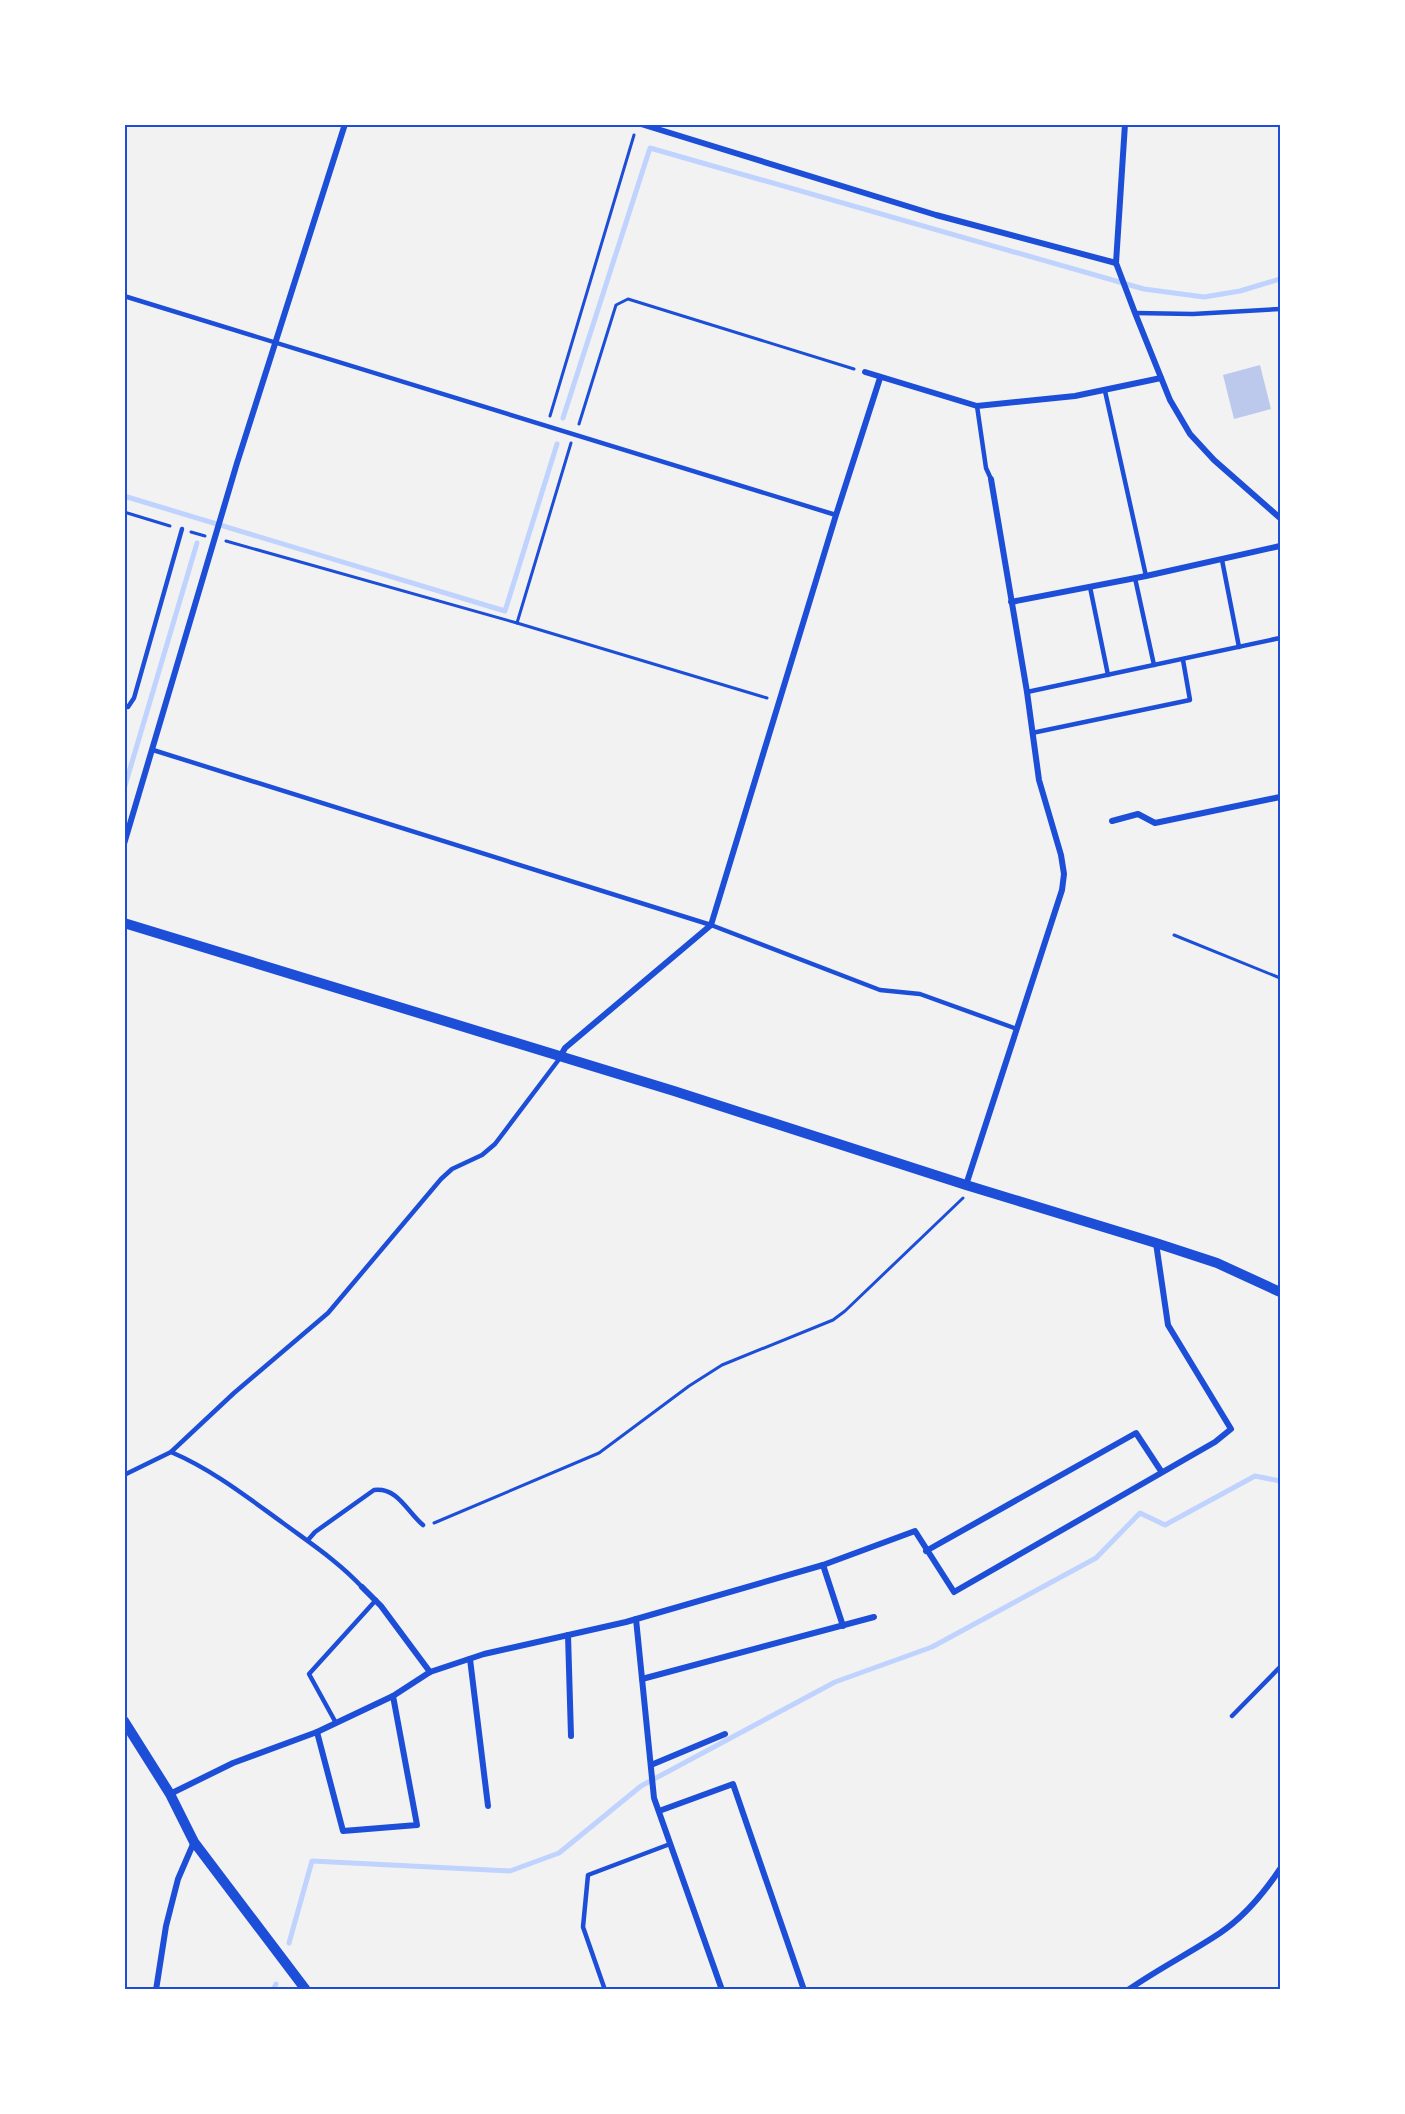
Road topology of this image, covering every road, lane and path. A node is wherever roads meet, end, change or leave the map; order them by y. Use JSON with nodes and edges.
{"nodes":[{"id":1,"x":345,"y":124,"type":"edge"},
{"id":2,"x":639,"y":124,"type":"edge"},
{"id":3,"x":1125,"y":124,"type":"edge"},
{"id":4,"x":1116,"y":263,"type":"junction"},
{"id":5,"x":124,"y":296,"type":"edge"},
{"id":6,"x":1281,"y":309,"type":"edge"},
{"id":7,"x":1135,"y":313,"type":"junction"},
{"id":8,"x":274,"y":344,"type":"junction"},
{"id":9,"x":865,"y":372,"type":"joint"},
{"id":10,"x":880,"y":378,"type":"junction"},
{"id":11,"x":1161,"y":378,"type":"junction"},
{"id":12,"x":1105,"y":391,"type":"junction"},
{"id":13,"x":977,"y":406,"type":"junction"},
{"id":14,"x":547,"y":426,"type":"junction"},
{"id":15,"x":576,"y":435,"type":"junction"},
{"id":16,"x":991,"y":479,"type":"joint"},
{"id":17,"x":836,"y":515,"type":"junction"},
{"id":18,"x":1281,"y":518,"type":"edge"},
{"id":19,"x":182,"y":530,"type":"dead end"},
{"id":20,"x":214,"y":539,"type":"junction"},
{"id":21,"x":1281,"y":546,"type":"edge"},
{"id":22,"x":1222,"y":560,"type":"junction"},
{"id":23,"x":1146,"y":576,"type":"junction"},
{"id":24,"x":1135,"y":578,"type":"junction"},
{"id":25,"x":1090,"y":587,"type":"junction"},
{"id":26,"x":1011,"y":602,"type":"junction"},
{"id":27,"x":518,"y":623,"type":"junction"},
{"id":28,"x":1281,"y":638,"type":"edge"},
{"id":29,"x":1239,"y":647,"type":"junction"},
{"id":30,"x":1183,"y":660,"type":"junction"},
{"id":31,"x":1154,"y":665,"type":"junction"},
{"id":32,"x":1108,"y":675,"type":"junction"},
{"id":33,"x":1027,"y":692,"type":"junction"},
{"id":34,"x":780,"y":702,"type":"junction"},
{"id":35,"x":124,"y":706,"type":"edge"},
{"id":36,"x":1032,"y":733,"type":"junction"},
{"id":37,"x":153,"y":750,"type":"junction"},
{"id":38,"x":1281,"y":797,"type":"edge"},
{"id":39,"x":1112,"y":821,"type":"dead end"},
{"id":40,"x":124,"y":844,"type":"edge"},
{"id":41,"x":124,"y":923,"type":"edge"},
{"id":42,"x":711,"y":925,"type":"junction"},
{"id":43,"x":1174,"y":935,"type":"dead end"},
{"id":44,"x":1281,"y":978,"type":"edge"},
{"id":45,"x":1017,"y":1029,"type":"junction"},
{"id":46,"x":560,"y":1058,"type":"junction"},
{"id":47,"x":966,"y":1185,"type":"junction"},
{"id":48,"x":1156,"y":1243,"type":"junction"},
{"id":49,"x":1281,"y":1292,"type":"edge"},
{"id":50,"x":171,"y":1452,"type":"junction"},
{"id":51,"x":1161,"y":1472,"type":"junction"},
{"id":52,"x":124,"y":1475,"type":"edge"},
{"id":53,"x":423,"y":1526,"type":"joint"},
{"id":54,"x":308,"y":1540,"type":"junction"},
{"id":55,"x":926,"y":1551,"type":"junction"},
{"id":56,"x":823,"y":1565,"type":"junction"},
{"id":57,"x":362,"y":1587,"type":"joint"},
{"id":58,"x":376,"y":1600,"type":"junction"},
{"id":59,"x":874,"y":1617,"type":"dead end"},
{"id":60,"x":636,"y":1619,"type":"junction"},
{"id":61,"x":843,"y":1626,"type":"junction"},
{"id":62,"x":568,"y":1635,"type":"junction"},
{"id":63,"x":470,"y":1659,"type":"junction"},
{"id":64,"x":1281,"y":1667,"type":"edge"},
{"id":65,"x":430,"y":1672,"type":"junction"},
{"id":66,"x":642,"y":1679,"type":"junction"},
{"id":67,"x":393,"y":1696,"type":"junction"},
{"id":68,"x":1232,"y":1716,"type":"dead end"},
{"id":69,"x":124,"y":1721,"type":"edge"},
{"id":70,"x":336,"y":1723,"type":"junction"},
{"id":71,"x":317,"y":1732,"type":"junction"},
{"id":72,"x":725,"y":1734,"type":"dead end"},
{"id":73,"x":571,"y":1736,"type":"dead end"},
{"id":74,"x":651,"y":1765,"type":"junction"},
{"id":75,"x":170,"y":1794,"type":"junction"},
{"id":76,"x":488,"y":1806,"type":"dead end"},
{"id":77,"x":659,"y":1811,"type":"junction"},
{"id":78,"x":194,"y":1842,"type":"junction"},
{"id":79,"x":670,"y":1844,"type":"junction"},
{"id":80,"x":1281,"y":1869,"type":"edge"},
{"id":81,"x":156,"y":1989,"type":"edge"},
{"id":82,"x":306,"y":1989,"type":"edge"},
{"id":83,"x":605,"y":1989,"type":"edge"},
{"id":84,"x":722,"y":1989,"type":"edge"},
{"id":85,"x":804,"y":1989,"type":"edge"},
{"id":86,"x":1128,"y":1989,"type":"edge"}],
"edges":[{"from":1,"to":8,"type":"street"},
{"from":2,"to":4,"type":"street"},
{"from":2,"to":14,"type":"path"},
{"from":3,"to":4,"type":"street"},
{"from":4,"to":7,"type":"street"},
{"from":5,"to":8,"type":"lane"},
{"from":6,"to":7,"type":"lane"},
{"from":7,"to":11,"type":"street"},
{"from":8,"to":14,"type":"lane"},
{"from":8,"to":20,"type":"street"},
{"from":9,"to":10,"type":"street"},
{"from":9,"to":15,"type":"path"},
{"from":10,"to":13,"type":"street"},
{"from":10,"to":17,"type":"street"},
{"from":11,"to":12,"type":"street"},
{"from":11,"to":18,"type":"street"},
{"from":12,"to":13,"type":"street"},
{"from":12,"to":23,"type":"lane"},
{"from":13,"to":16,"type":"lane"},
{"from":14,"to":15,"type":"lane"},
{"from":15,"to":17,"type":"lane"},
{"from":15,"to":27,"type":"path"},
{"from":16,"to":26,"type":"street"},
{"from":17,"to":34,"type":"street"},
{"from":19,"to":35,"type":"lane"},
{"from":20,"to":27,"type":"path"},
{"from":20,"to":37,"type":"street"},
{"from":21,"to":22,"type":"street"},
{"from":22,"to":23,"type":"street"},
{"from":22,"to":29,"type":"lane"},
{"from":23,"to":24,"type":"street"},
{"from":24,"to":25,"type":"street"},
{"from":24,"to":31,"type":"lane"},
{"from":25,"to":26,"type":"street"},
{"from":25,"to":32,"type":"lane"},
{"from":26,"to":33,"type":"street"},
{"from":27,"to":34,"type":"path"},
{"from":28,"to":29,"type":"lane"},
{"from":29,"to":30,"type":"lane"},
{"from":30,"to":31,"type":"lane"},
{"from":30,"to":36,"type":"lane"},
{"from":31,"to":32,"type":"lane"},
{"from":32,"to":33,"type":"lane"},
{"from":33,"to":36,"type":"street"},
{"from":34,"to":42,"type":"street"},
{"from":36,"to":45,"type":"street"},
{"from":37,"to":40,"type":"street"},
{"from":37,"to":42,"type":"lane"},
{"from":38,"to":39,"type":"street"},
{"from":41,"to":46,"type":"street"},
{"from":42,"to":45,"type":"lane"},
{"from":42,"to":46,"type":"street"},
{"from":43,"to":44,"type":"path"},
{"from":45,"to":47,"type":"street"},
{"from":46,"to":47,"type":"street"},
{"from":46,"to":50,"type":"lane"},
{"from":47,"to":48,"type":"street"},
{"from":47,"to":53,"type":"path"},
{"from":48,"to":49,"type":"street"},
{"from":48,"to":51,"type":"street"},
{"from":50,"to":52,"type":"lane"},
{"from":50,"to":54,"type":"lane"},
{"from":51,"to":55,"type":"street"},
{"from":51,"to":55,"type":"street"},
{"from":53,"to":54,"type":"lane"},
{"from":54,"to":57,"type":"lane"},
{"from":55,"to":56,"type":"street"},
{"from":56,"to":60,"type":"street"},
{"from":56,"to":61,"type":"street"},
{"from":57,"to":58,"type":"street"},
{"from":58,"to":65,"type":"street"},
{"from":58,"to":70,"type":"lane"},
{"from":59,"to":61,"type":"street"},
{"from":60,"to":62,"type":"street"},
{"from":60,"to":66,"type":"street"},
{"from":61,"to":66,"type":"street"},
{"from":62,"to":63,"type":"street"},
{"from":62,"to":73,"type":"street"},
{"from":63,"to":65,"type":"street"},
{"from":63,"to":76,"type":"street"},
{"from":64,"to":68,"type":"lane"},
{"from":65,"to":67,"type":"street"},
{"from":66,"to":74,"type":"street"},
{"from":67,"to":70,"type":"street"},
{"from":67,"to":71,"type":"street"},
{"from":69,"to":75,"type":"street"},
{"from":70,"to":71,"type":"street"},
{"from":71,"to":75,"type":"street"},
{"from":72,"to":74,"type":"street"},
{"from":74,"to":77,"type":"street"},
{"from":75,"to":78,"type":"street"},
{"from":77,"to":79,"type":"street"},
{"from":77,"to":85,"type":"street"},
{"from":78,"to":81,"type":"street"},
{"from":78,"to":82,"type":"street"},
{"from":79,"to":83,"type":"lane"},
{"from":79,"to":84,"type":"street"},
{"from":80,"to":86,"type":"street"}]}
